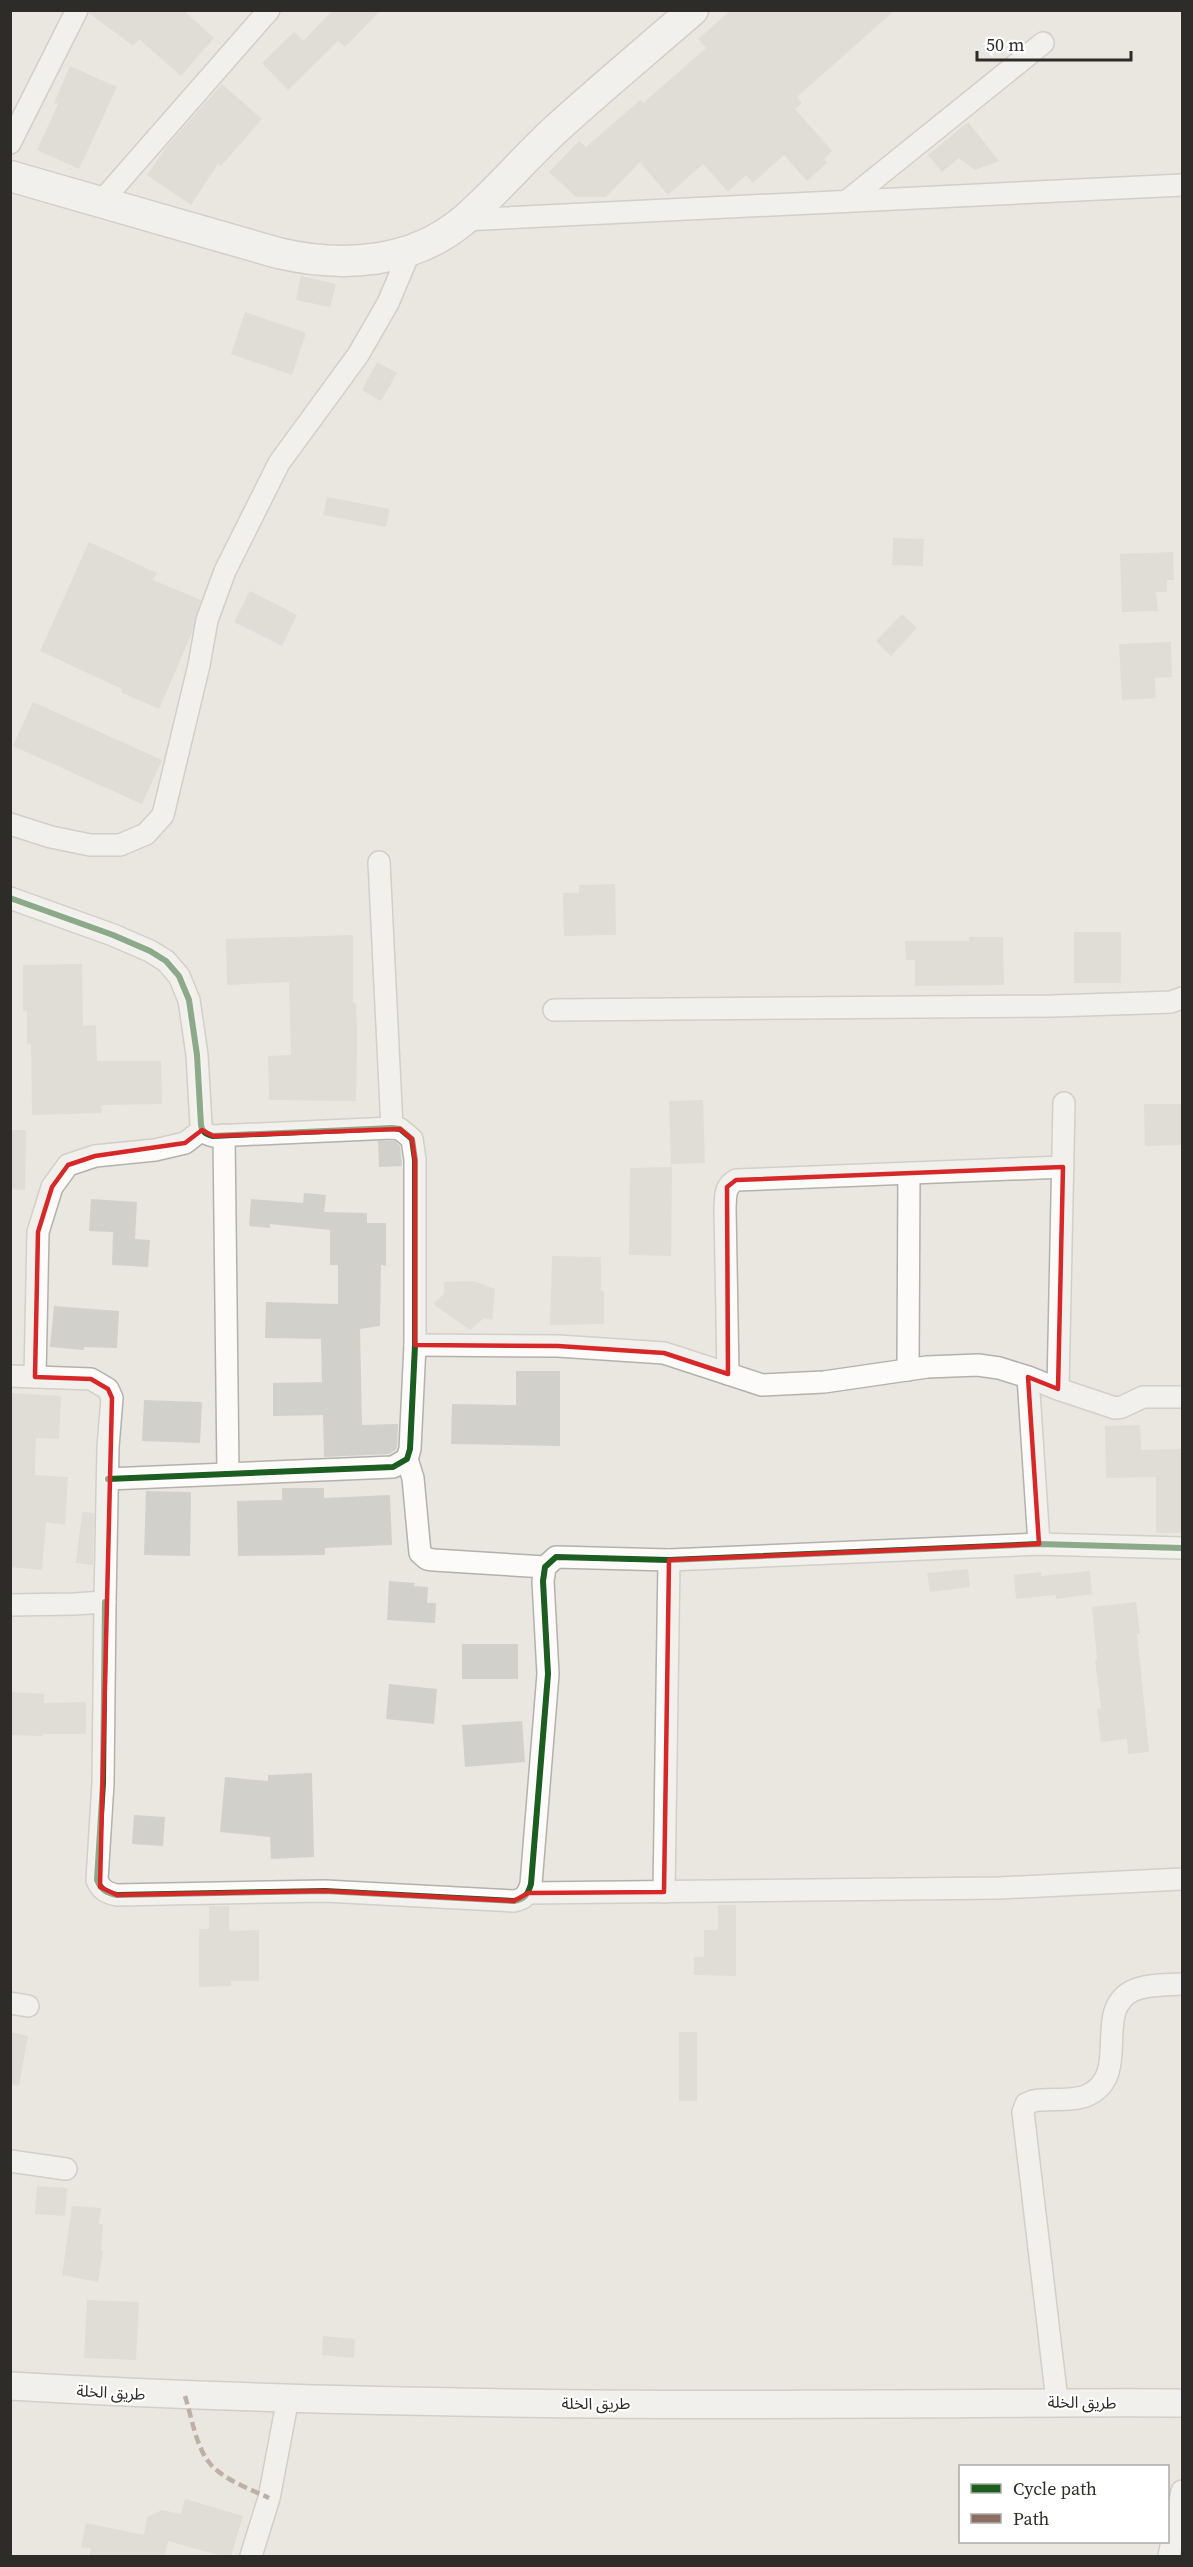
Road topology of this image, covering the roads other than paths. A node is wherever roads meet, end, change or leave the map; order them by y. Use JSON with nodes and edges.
{"nodes":[{"id":1,"x":77,"y":10,"type":"edge"},
{"id":2,"x":269,"y":10,"type":"edge"},
{"id":3,"x":693,"y":10,"type":"edge"},
{"id":4,"x":1043,"y":44,"type":"dead end"},
{"id":5,"x":10,"y":143,"type":"edge"},
{"id":6,"x":10,"y":176,"type":"edge"},
{"id":7,"x":1182,"y":185,"type":"edge"},
{"id":8,"x":847,"y":201,"type":"junction"},
{"id":9,"x":101,"y":202,"type":"junction"},
{"id":10,"x":463,"y":220,"type":"junction"},
{"id":11,"x":410,"y":251,"type":"junction"},
{"id":12,"x":10,"y":824,"type":"edge"},
{"id":13,"x":379,"y":862,"type":"dead end"},
{"id":14,"x":10,"y":898,"type":"edge"},
{"id":15,"x":1182,"y":998,"type":"edge"},
{"id":16,"x":554,"y":1010,"type":"dead end"},
{"id":17,"x":1064,"y":1103,"type":"dead end"},
{"id":18,"x":392,"y":1128,"type":"junction"},
{"id":19,"x":202,"y":1130,"type":"junction"},
{"id":20,"x":224,"y":1135,"type":"junction"},
{"id":21,"x":1063,"y":1167,"type":"junction"},
{"id":22,"x":909,"y":1173,"type":"junction"},
{"id":23,"x":415,"y":1345,"type":"junction"},
{"id":24,"x":909,"y":1370,"type":"junction"},
{"id":25,"x":728,"y":1374,"type":"junction"},
{"id":26,"x":10,"y":1376,"type":"edge"},
{"id":27,"x":35,"y":1377,"type":"junction"},
{"id":28,"x":1028,"y":1377,"type":"junction"},
{"id":29,"x":1058,"y":1389,"type":"junction"},
{"id":30,"x":1182,"y":1396,"type":"edge"},
{"id":31,"x":407,"y":1459,"type":"junction"},
{"id":32,"x":228,"y":1473,"type":"junction"},
{"id":33,"x":108,"y":1479,"type":"junction"},
{"id":34,"x":1039,"y":1544,"type":"junction"},
{"id":35,"x":1182,"y":1548,"type":"edge"},
{"id":36,"x":669,"y":1560,"type":"junction"},
{"id":37,"x":545,"y":1567,"type":"junction"},
{"id":38,"x":105,"y":1602,"type":"junction"},
{"id":39,"x":10,"y":1605,"type":"edge"},
{"id":40,"x":1182,"y":1879,"type":"edge"},
{"id":41,"x":664,"y":1892,"type":"junction"},
{"id":42,"x":528,"y":1893,"type":"junction"},
{"id":43,"x":1182,"y":1984,"type":"edge"},
{"id":44,"x":10,"y":2161,"type":"edge"},
{"id":45,"x":66,"y":2169,"type":"dead end"},
{"id":46,"x":10,"y":2386,"type":"edge"},
{"id":47,"x":288,"y":2398,"type":"junction"},
{"id":48,"x":1057,"y":2401,"type":"junction"},
{"id":49,"x":1182,"y":2403,"type":"edge"},
{"id":50,"x":1182,"y":2491,"type":"edge"},
{"id":51,"x":251,"y":2556,"type":"edge"},
{"id":52,"x":1169,"y":2556,"type":"edge"}],
"edges":[{"from":1,"to":5,"type":"street"},
{"from":2,"to":9,"type":"street"},
{"from":3,"to":10,"type":"main road"},
{"from":4,"to":8,"type":"street"},
{"from":6,"to":9,"type":"main road"},
{"from":7,"to":8,"type":"street"},
{"from":8,"to":10,"type":"street"},
{"from":9,"to":11,"type":"main road"},
{"from":10,"to":11,"type":"main road"},
{"from":11,"to":12,"type":"street"},
{"from":13,"to":18,"type":"street"},
{"from":14,"to":19,"type":"street"},
{"from":15,"to":16,"type":"street"},
{"from":17,"to":21,"type":"street"},
{"from":18,"to":20,"type":"street"},
{"from":18,"to":23,"type":"street"},
{"from":19,"to":20,"type":"street"},
{"from":19,"to":27,"type":"street"},
{"from":20,"to":32,"type":"street"},
{"from":21,"to":22,"type":"street"},
{"from":21,"to":29,"type":"street"},
{"from":22,"to":24,"type":"street"},
{"from":22,"to":25,"type":"street"},
{"from":23,"to":25,"type":"street"},
{"from":23,"to":31,"type":"street"},
{"from":24,"to":25,"type":"street"},
{"from":24,"to":28,"type":"street"},
{"from":26,"to":27,"type":"street"},
{"from":27,"to":33,"type":"street"},
{"from":28,"to":29,"type":"street"},
{"from":28,"to":34,"type":"street"},
{"from":29,"to":30,"type":"street"},
{"from":31,"to":32,"type":"street"},
{"from":31,"to":37,"type":"street"},
{"from":32,"to":33,"type":"street"},
{"from":33,"to":38,"type":"street"},
{"from":34,"to":35,"type":"street"},
{"from":34,"to":36,"type":"street"},
{"from":36,"to":37,"type":"street"},
{"from":36,"to":41,"type":"street"},
{"from":37,"to":42,"type":"street"},
{"from":38,"to":39,"type":"street"},
{"from":38,"to":42,"type":"street"},
{"from":40,"to":41,"type":"street"},
{"from":41,"to":42,"type":"street"},
{"from":43,"to":48,"type":"street"},
{"from":44,"to":45,"type":"street"},
{"from":46,"to":47,"type":"street","name":"طريق الخلة"},
{"from":47,"to":48,"type":"street","name":"طريق الخلة"},
{"from":47,"to":51,"type":"street"},
{"from":48,"to":49,"type":"street","name":"طريق الخلة"},
{"from":50,"to":52,"type":"street"}]}
